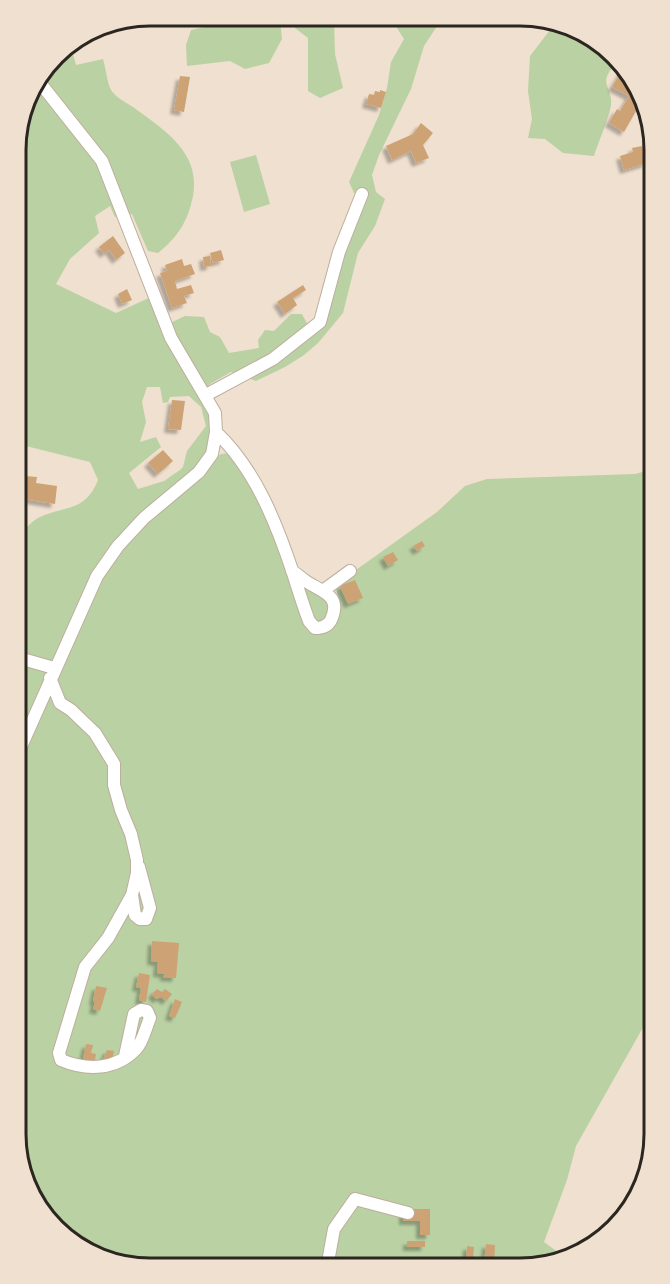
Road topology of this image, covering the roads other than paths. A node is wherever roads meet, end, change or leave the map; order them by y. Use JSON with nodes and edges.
{"nodes":[{"id":1,"x":43,"y":86,"type":"edge"},
{"id":2,"x":362,"y":194,"type":"dead end"},
{"id":3,"x":206,"y":394,"type":"junction"},
{"id":4,"x":216,"y":432,"type":"junction"},
{"id":5,"x":292,"y":571,"type":"junction"},
{"id":6,"x":350,"y":571,"type":"dead end"},
{"id":7,"x":324,"y":590,"type":"junction"},
{"id":8,"x":26,"y":661,"type":"edge"},
{"id":9,"x":52,"y":673,"type":"junction"},
{"id":10,"x":60,"y":703,"type":"junction"},
{"id":11,"x":40,"y":704,"type":"junction"},
{"id":12,"x":26,"y":736,"type":"edge"},
{"id":13,"x":137,"y":860,"type":"junction"},
{"id":14,"x":132,"y":895,"type":"junction"},
{"id":15,"x":125,"y":1056,"type":"dead end"},
{"id":16,"x":408,"y":1213,"type":"dead end"},
{"id":17,"x":329,"y":1258,"type":"edge"}],
"edges":[{"from":1,"to":3,"type":"street"},
{"from":2,"to":3,"type":"street"},
{"from":3,"to":4,"type":"street"},
{"from":4,"to":5,"type":"street"},
{"from":4,"to":9,"type":"street"},
{"from":5,"to":7,"type":"street"},
{"from":5,"to":7,"type":"street"},
{"from":6,"to":7,"type":"street"},
{"from":8,"to":9,"type":"street"},
{"from":9,"to":10,"type":"street"},
{"from":9,"to":11,"type":"street"},
{"from":10,"to":11,"type":"street"},
{"from":10,"to":13,"type":"street"},
{"from":11,"to":12,"type":"street"},
{"from":13,"to":14,"type":"street"},
{"from":13,"to":14,"type":"street"},
{"from":14,"to":15,"type":"street"},
{"from":16,"to":17,"type":"street"}]}
